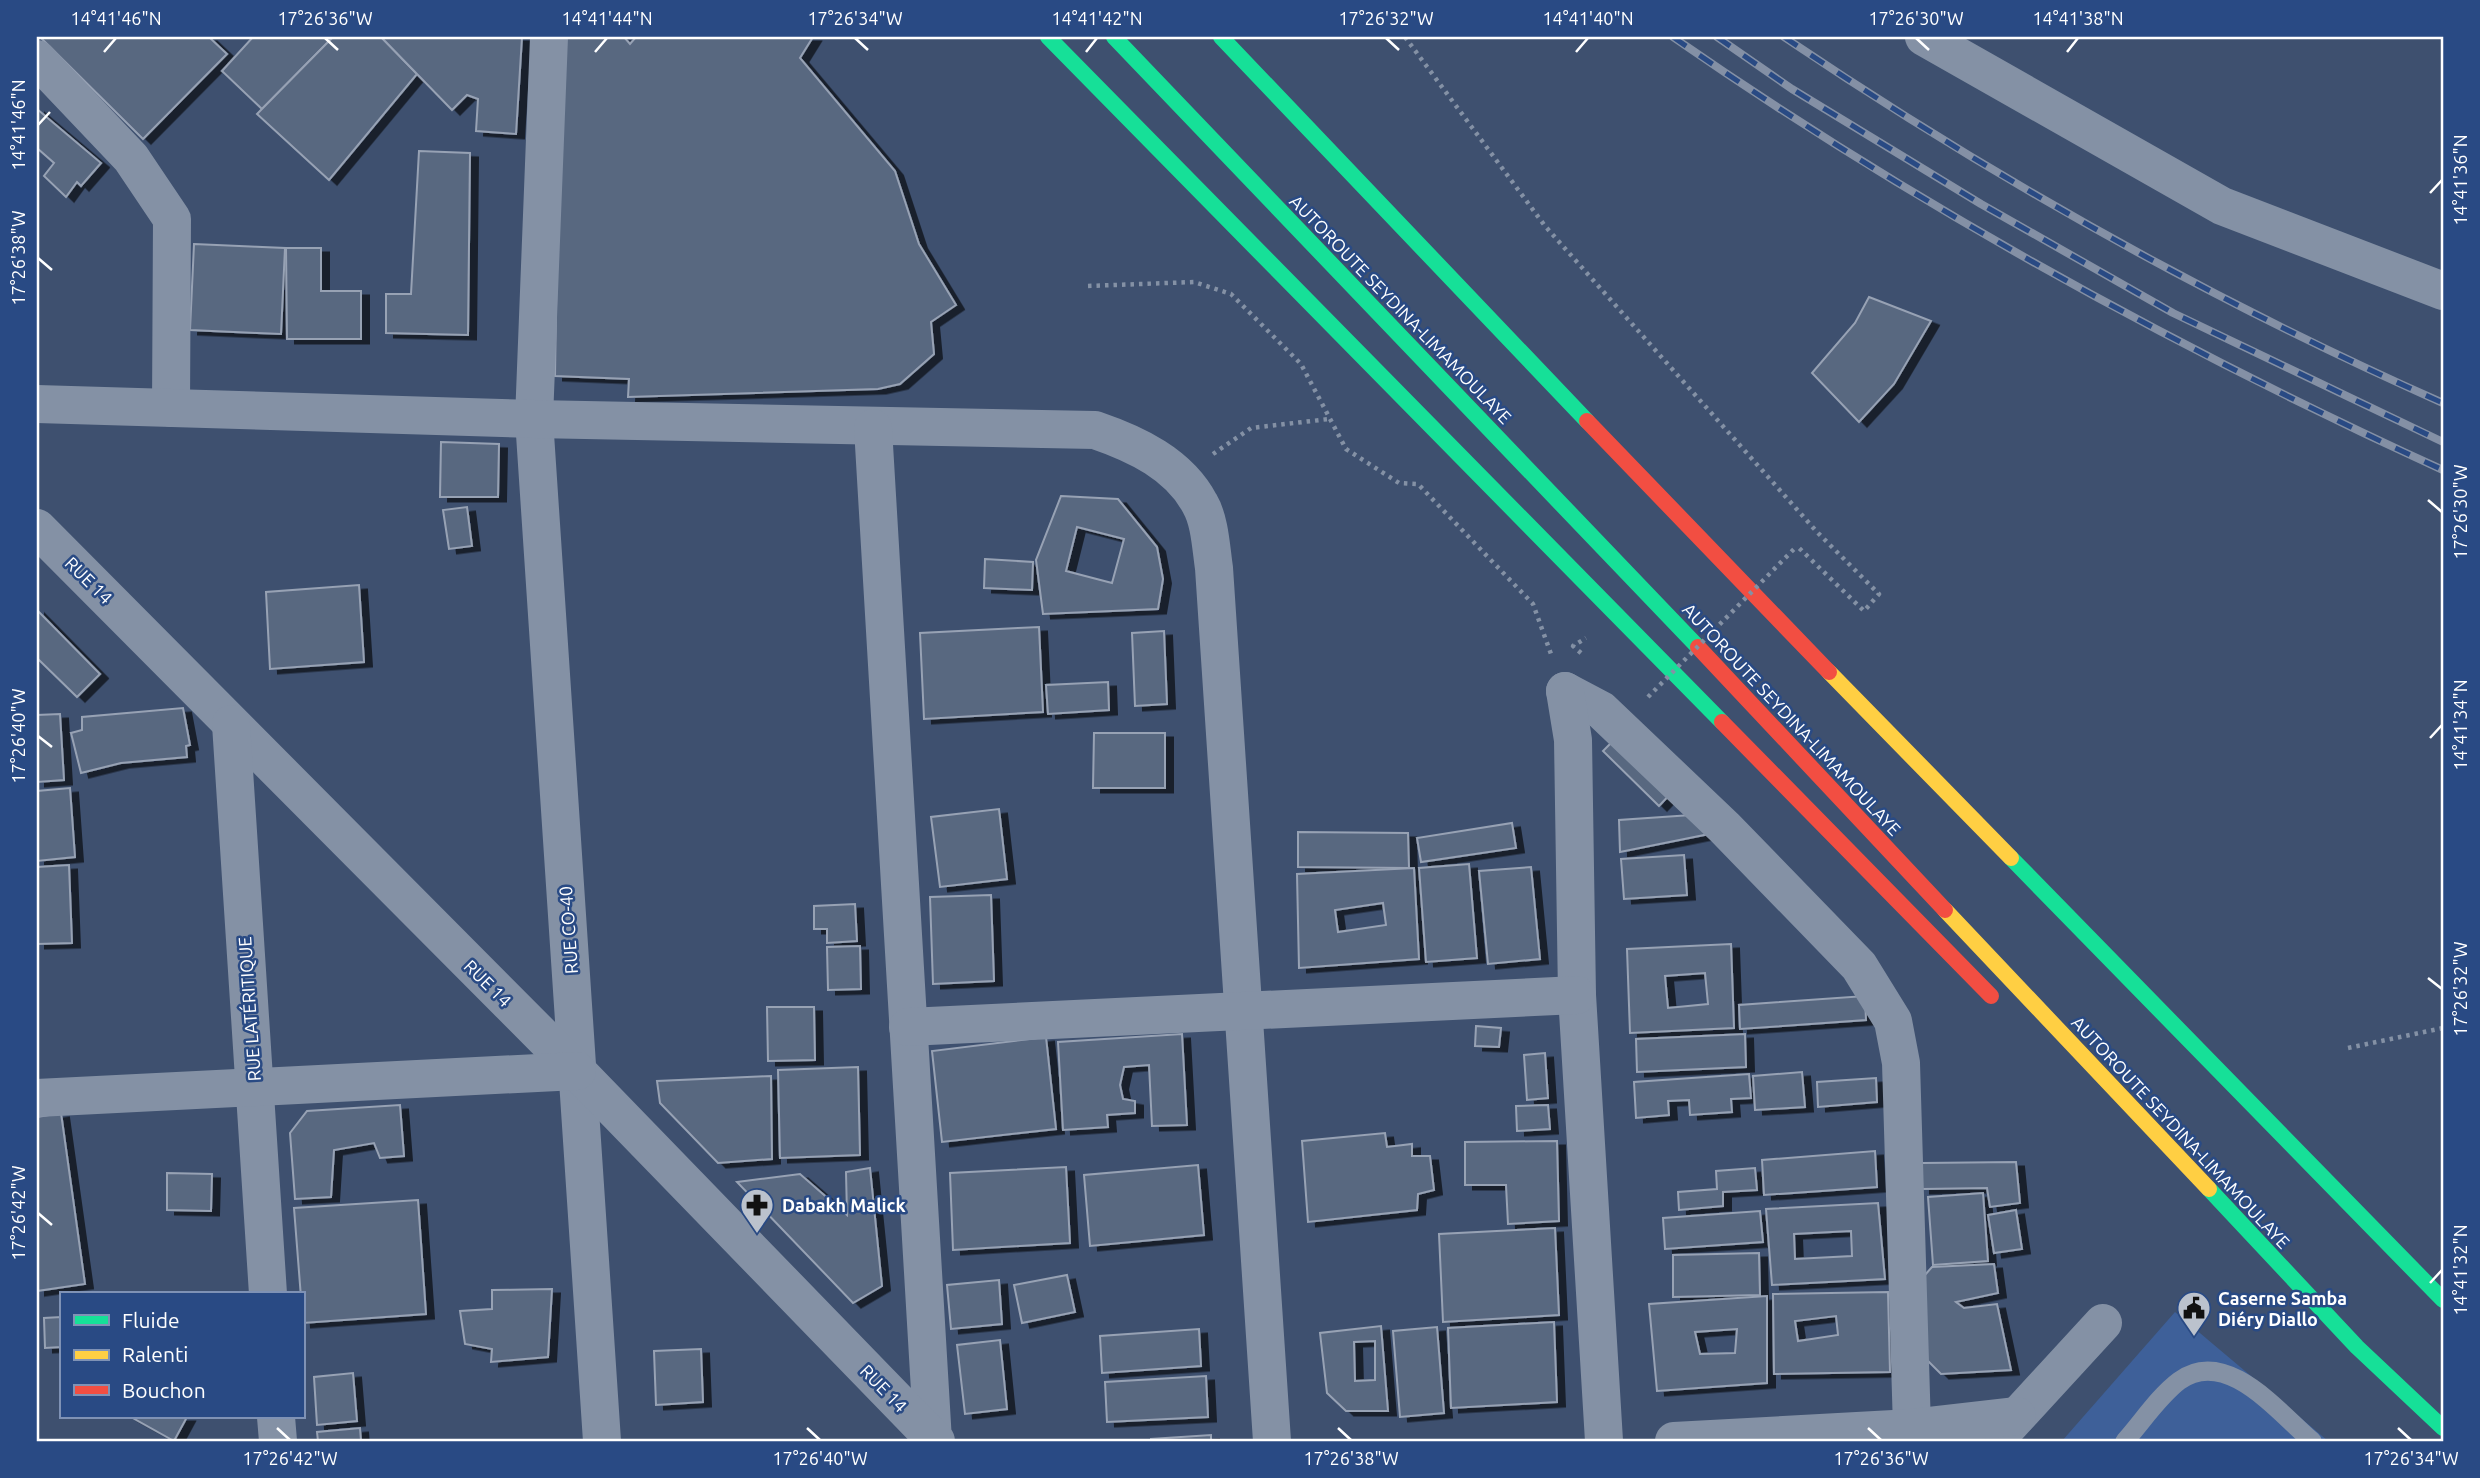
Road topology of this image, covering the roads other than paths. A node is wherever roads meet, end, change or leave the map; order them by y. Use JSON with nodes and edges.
{"nodes":[{"id":1,"x":549,"y":37,"type":"edge"},
{"id":2,"x":1048,"y":37,"type":"edge"},
{"id":3,"x":1114,"y":37,"type":"edge"},
{"id":4,"x":1222,"y":37,"type":"edge"},
{"id":5,"x":1924,"y":37,"type":"edge"},
{"id":6,"x":37,"y":59,"type":"edge"},
{"id":7,"x":2443,"y":290,"type":"edge"},
{"id":8,"x":37,"y":404,"type":"edge"},
{"id":9,"x":171,"y":408,"type":"junction"},
{"id":10,"x":534,"y":419,"type":"junction"},
{"id":11,"x":873,"y":428,"type":"junction"},
{"id":12,"x":37,"y":528,"type":"edge"},
{"id":13,"x":231,"y":724,"type":"junction"},
{"id":14,"x":1577,"y":995,"type":"junction"},
{"id":15,"x":2003,"y":1008,"type":"dead end"},
{"id":16,"x":1245,"y":1012,"type":"junction"},
{"id":17,"x":908,"y":1027,"type":"junction"},
{"id":18,"x":577,"y":1071,"type":"junction"},
{"id":19,"x":254,"y":1088,"type":"junction"},
{"id":20,"x":37,"y":1098,"type":"edge"},
{"id":21,"x":2160,"y":1162,"type":"dead end"},
{"id":22,"x":268,"y":1292,"type":"edge"},
{"id":23,"x":2443,"y":1300,"type":"edge"},
{"id":24,"x":2103,"y":1323,"type":"dead end"},
{"id":25,"x":2357,"y":1347,"type":"junction"},
{"id":26,"x":276,"y":1418,"type":"edge"},
{"id":27,"x":2443,"y":1427,"type":"edge"},
{"id":28,"x":1912,"y":1428,"type":"junction"},
{"id":29,"x":2005,"y":1429,"type":"edge"},
{"id":30,"x":934,"y":1440,"type":"edge"},
{"id":31,"x":278,"y":1441,"type":"edge"},
{"id":32,"x":602,"y":1441,"type":"edge"},
{"id":33,"x":1272,"y":1441,"type":"edge"},
{"id":34,"x":1604,"y":1441,"type":"edge"},
{"id":35,"x":1674,"y":1441,"type":"edge"},
{"id":36,"x":2125,"y":1441,"type":"edge"},
{"id":37,"x":2312,"y":1441,"type":"edge"}],
"edges":[{"from":1,"to":10,"type":"street","name":"RUE CO-40"},
{"from":2,"to":15,"type":"highway"},
{"from":3,"to":25,"type":"highway","name":"AUTOROUTE SEYDINA-LIMAMOULAYE"},
{"from":4,"to":23,"type":"highway"},
{"from":5,"to":7,"type":"street"},
{"from":6,"to":9,"type":"street"},
{"from":8,"to":9,"type":"street"},
{"from":9,"to":10,"type":"street"},
{"from":10,"to":11,"type":"street"},
{"from":10,"to":18,"type":"street","name":"RUE CO-40"},
{"from":11,"to":16,"type":"street"},
{"from":11,"to":17,"type":"street"},
{"from":12,"to":13,"type":"street","name":"RUE 14"},
{"from":13,"to":18,"type":"street","name":"RUE 14"},
{"from":13,"to":19,"type":"street","name":"RUE LATÉRITIQUE"},
{"from":14,"to":16,"type":"street"},
{"from":14,"to":28,"type":"street"},
{"from":14,"to":34,"type":"street"},
{"from":16,"to":17,"type":"street"},
{"from":16,"to":33,"type":"street"},
{"from":17,"to":30,"type":"street"},
{"from":18,"to":19,"type":"street"},
{"from":18,"to":30,"type":"street","name":"RUE 14"},
{"from":18,"to":32,"type":"street","name":"RUE CO-40"},
{"from":19,"to":20,"type":"street"},
{"from":19,"to":22,"type":"street","name":"RUE LATÉRITIQUE"},
{"from":21,"to":25,"type":"highway"},
{"from":24,"to":29,"type":"street"},
{"from":25,"to":27,"type":"highway","name":"AUTOROUTE SEYDINA-LIMAMOULAYE"},
{"from":26,"to":31,"type":"street"},
{"from":28,"to":29,"type":"street"},
{"from":28,"to":35,"type":"street"},
{"from":36,"to":37,"type":"lane"}]}
